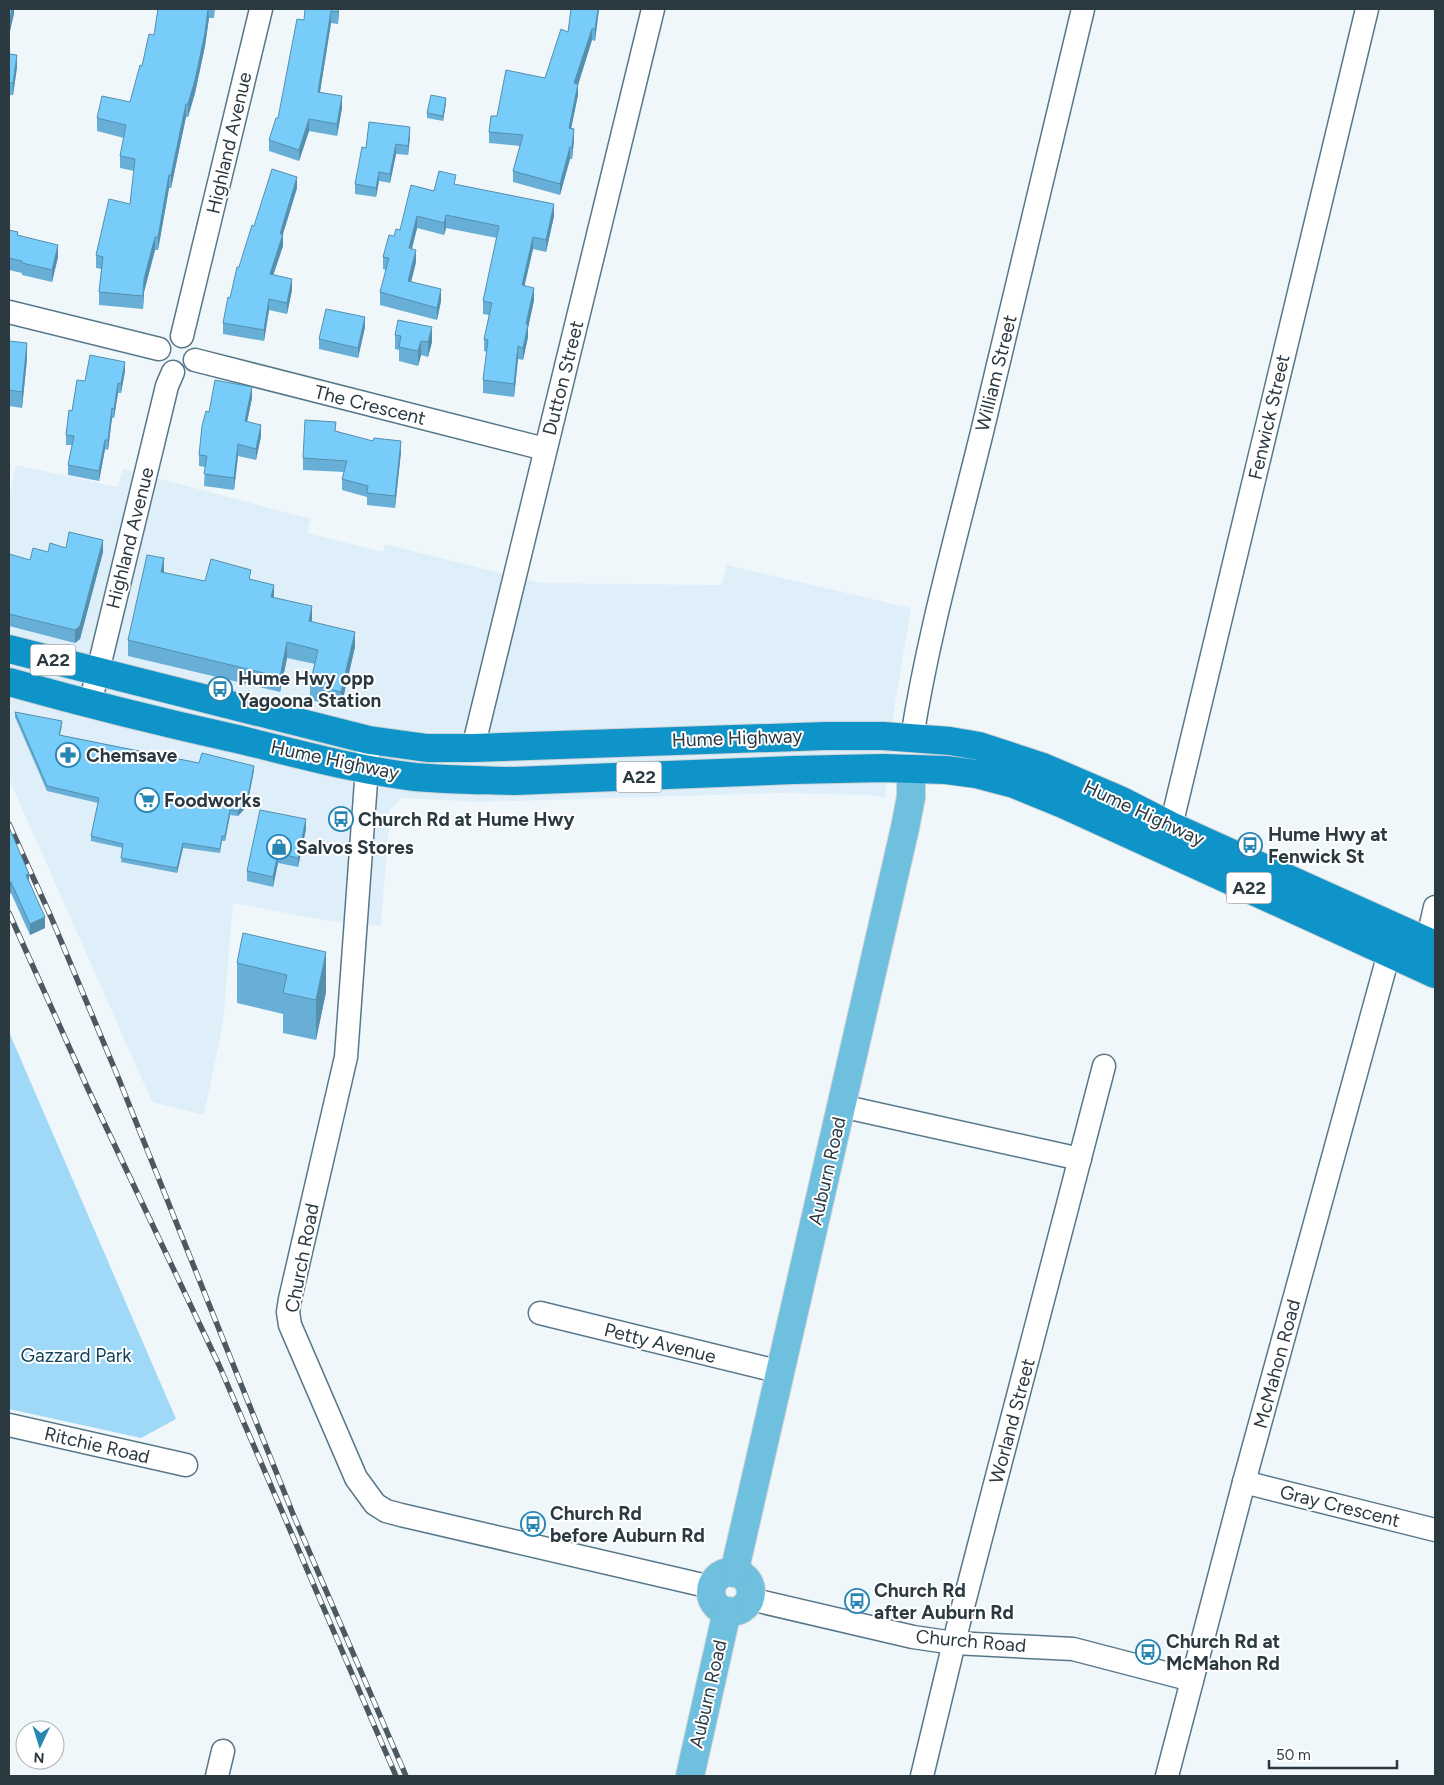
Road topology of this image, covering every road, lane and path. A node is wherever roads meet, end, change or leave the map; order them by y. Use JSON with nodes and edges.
{"nodes":[{"id":1,"x":261,"y":9,"type":"edge"},
{"id":2,"x":653,"y":9,"type":"edge"},
{"id":3,"x":1083,"y":9,"type":"edge"},
{"id":4,"x":1367,"y":9,"type":"edge"},
{"id":5,"x":9,"y":312,"type":"edge"},
{"id":6,"x":182,"y":336,"type":"junction"},
{"id":7,"x":159,"y":349,"type":"junction"},
{"id":8,"x":195,"y":360,"type":"junction"},
{"id":9,"x":172,"y":372,"type":"junction"},
{"id":10,"x":545,"y":449,"type":"junction"},
{"id":11,"x":9,"y":649,"type":"edge"},
{"id":12,"x":98,"y":671,"type":"junction"},
{"id":13,"x":9,"y":682,"type":"edge"},
{"id":14,"x":90,"y":704,"type":"junction"},
{"id":15,"x":912,"y":738,"type":"junction"},
{"id":16,"x":369,"y":740,"type":"junction"},
{"id":17,"x":473,"y":748,"type":"junction"},
{"id":18,"x":367,"y":769,"type":"junction"},
{"id":19,"x":911,"y":769,"type":"junction"},
{"id":20,"x":1171,"y":826,"type":"junction"},
{"id":21,"x":1435,"y":907,"type":"edge"},
{"id":22,"x":1431,"y":944,"type":"edge"},
{"id":23,"x":1389,"y":953,"type":"junction"},
{"id":24,"x":1435,"y":974,"type":"edge"},
{"id":25,"x":1104,"y":1066,"type":"dead end"},
{"id":26,"x":842,"y":1106,"type":"junction"},
{"id":27,"x":1080,"y":1159,"type":"junction"},
{"id":28,"x":540,"y":1314,"type":"dead end"},
{"id":29,"x":781,"y":1372,"type":"junction"},
{"id":30,"x":9,"y":1425,"type":"edge"},
{"id":31,"x":186,"y":1465,"type":"dead end"},
{"id":32,"x":1244,"y":1482,"type":"junction"},
{"id":33,"x":1435,"y":1530,"type":"edge"},
{"id":34,"x":734,"y":1573,"type":"junction"},
{"id":35,"x":711,"y":1586,"type":"junction"},
{"id":36,"x":738,"y":1605,"type":"junction"},
{"id":37,"x":954,"y":1643,"type":"junction"},
{"id":38,"x":1192,"y":1680,"type":"junction"},
{"id":39,"x":223,"y":1752,"type":"dead end"},
{"id":40,"x":217,"y":1776,"type":"edge"},
{"id":41,"x":690,"y":1776,"type":"edge"},
{"id":42,"x":922,"y":1776,"type":"edge"},
{"id":43,"x":1167,"y":1776,"type":"edge"}],
"edges":[{"from":1,"to":6,"type":"street","name":"Highland Avenue"},
{"from":2,"to":10,"type":"street","name":"Dutton Street"},
{"from":3,"to":15,"type":"street","name":"William Street"},
{"from":4,"to":20,"type":"street","name":"Fenwick Street"},
{"from":5,"to":7,"type":"street"},
{"from":6,"to":7,"type":"street"},
{"from":6,"to":8,"type":"street"},
{"from":7,"to":9,"type":"street"},
{"from":8,"to":9,"type":"street"},
{"from":8,"to":10,"type":"street","name":"The Crescent"},
{"from":9,"to":12,"type":"street","name":"Highland Avenue"},
{"from":10,"to":17,"type":"street","name":"Dutton Street"},
{"from":11,"to":12,"type":"highway","name":"Hume Highway","number":"A22"},
{"from":12,"to":14,"type":"street","name":"Highland Avenue"},
{"from":12,"to":16,"type":"highway","name":"Hume Highway","number":"A22"},
{"from":13,"to":14,"type":"highway","name":"Hume Highway","number":"A22"},
{"from":14,"to":18,"type":"highway","name":"Hume Highway","number":"A22"},
{"from":15,"to":17,"type":"highway","name":"Hume Highway","number":"A22"},
{"from":15,"to":19,"type":"highway"},
{"from":15,"to":20,"type":"highway","name":"Hume Highway","number":"A22"},
{"from":16,"to":17,"type":"highway","name":"Hume Highway","number":"A22"},
{"from":16,"to":18,"type":"street","name":"Church Road"},
{"from":18,"to":19,"type":"highway","name":"Hume Highway","number":"A22"},
{"from":18,"to":35,"type":"street","name":"Church Road"},
{"from":19,"to":23,"type":"highway","name":"Hume Highway","number":"A22"},
{"from":19,"to":26,"type":"main road","name":"Auburn Road"},
{"from":20,"to":22,"type":"highway","name":"Hume Highway","number":"A22"},
{"from":21,"to":22,"type":"street"},
{"from":23,"to":24,"type":"highway","name":"Hume Highway","number":"A22"},
{"from":23,"to":32,"type":"street","name":"McMahon Road"},
{"from":25,"to":27,"type":"street","name":"Worland Street"},
{"from":26,"to":27,"type":"street"},
{"from":26,"to":29,"type":"main road","name":"Auburn Road"},
{"from":27,"to":37,"type":"street","name":"Worland Street"},
{"from":28,"to":29,"type":"street","name":"Petty Avenue"},
{"from":29,"to":34,"type":"main road","name":"Auburn Road"},
{"from":30,"to":31,"type":"street","name":"Ritchie Road"},
{"from":32,"to":33,"type":"street","name":"Gray Crescent"},
{"from":32,"to":38,"type":"street","name":"McMahon Road"},
{"from":34,"to":35,"type":"main road"},
{"from":34,"to":36,"type":"main road"},
{"from":35,"to":36,"type":"main road"},
{"from":36,"to":37,"type":"street","name":"Church Road"},
{"from":36,"to":41,"type":"main road","name":"Auburn Road"},
{"from":37,"to":38,"type":"street","name":"Church Road"},
{"from":37,"to":42,"type":"street","name":"Worland Street"},
{"from":38,"to":43,"type":"street","name":"McMahon Road"},
{"from":39,"to":40,"type":"street"}]}
